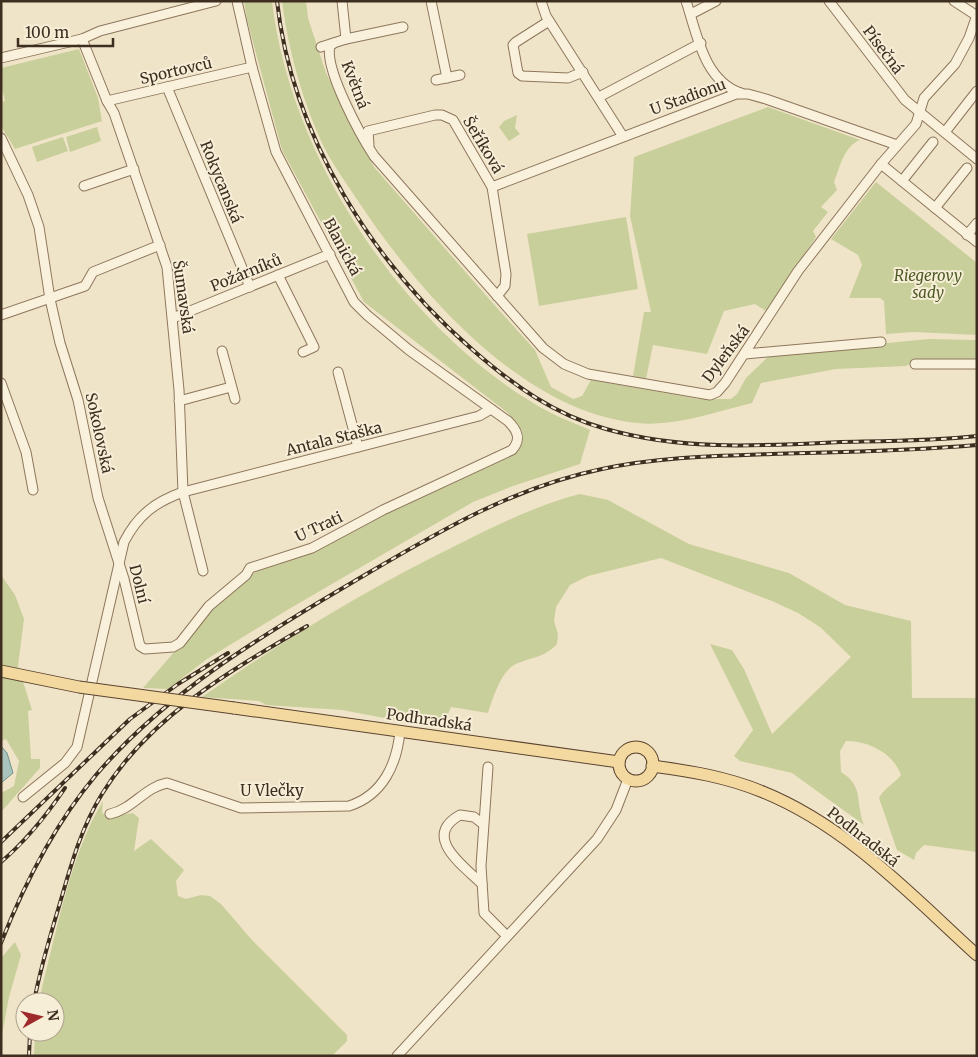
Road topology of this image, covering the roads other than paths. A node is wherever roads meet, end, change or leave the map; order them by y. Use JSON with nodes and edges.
{"nodes":[{"id":1,"x":216,"y":1,"type":"edge"},
{"id":2,"x":237,"y":1,"type":"edge"},
{"id":3,"x":342,"y":1,"type":"edge"},
{"id":4,"x":431,"y":1,"type":"edge"},
{"id":5,"x":541,"y":1,"type":"edge"},
{"id":6,"x":686,"y":1,"type":"edge"},
{"id":7,"x":716,"y":1,"type":"edge"},
{"id":8,"x":829,"y":1,"type":"edge"},
{"id":9,"x":954,"y":1,"type":"edge"},
{"id":10,"x":691,"y":14,"type":"junction"},
{"id":11,"x":977,"y":15,"type":"edge"},
{"id":12,"x":549,"y":21,"type":"junction"},
{"id":13,"x":403,"y":27,"type":"dead end"},
{"id":14,"x":346,"y":38,"type":"junction"},
{"id":15,"x":82,"y":39,"type":"junction"},
{"id":16,"x":334,"y":43,"type":"junction"},
{"id":17,"x":701,"y":43,"type":"junction"},
{"id":18,"x":321,"y":47,"type":"dead end"},
{"id":19,"x":1,"y":58,"type":"edge"},
{"id":20,"x":252,"y":67,"type":"junction"},
{"id":21,"x":583,"y":72,"type":"junction"},
{"id":22,"x":460,"y":76,"type":"dead end"},
{"id":23,"x":447,"y":78,"type":"junction"},
{"id":24,"x":436,"y":80,"type":"dead end"},
{"id":25,"x":167,"y":87,"type":"junction"},
{"id":26,"x":977,"y":91,"type":"edge"},
{"id":27,"x":743,"y":94,"type":"junction"},
{"id":28,"x":599,"y":97,"type":"junction"},
{"id":29,"x":107,"y":101,"type":"junction"},
{"id":30,"x":919,"y":111,"type":"junction"},
{"id":31,"x":358,"y":129,"type":"junction"},
{"id":32,"x":368,"y":131,"type":"junction"},
{"id":33,"x":945,"y":132,"type":"junction"},
{"id":34,"x":622,"y":135,"type":"junction"},
{"id":35,"x":1,"y":138,"type":"edge"},
{"id":36,"x":932,"y":142,"type":"dead end"},
{"id":37,"x":897,"y":145,"type":"junction"},
{"id":38,"x":369,"y":148,"type":"junction"},
{"id":39,"x":977,"y":159,"type":"edge"},
{"id":40,"x":881,"y":164,"type":"junction"},
{"id":41,"x":967,"y":168,"type":"dead end"},
{"id":42,"x":134,"y":169,"type":"junction"},
{"id":43,"x":902,"y":181,"type":"junction"},
{"id":44,"x":84,"y":186,"type":"dead end"},
{"id":45,"x":492,"y":187,"type":"junction"},
{"id":46,"x":935,"y":208,"type":"junction"},
{"id":47,"x":977,"y":223,"type":"edge"},
{"id":48,"x":967,"y":234,"type":"junction"},
{"id":49,"x":977,"y":242,"type":"edge"},
{"id":50,"x":160,"y":245,"type":"junction"},
{"id":51,"x":330,"y":254,"type":"junction"},
{"id":52,"x":278,"y":275,"type":"junction"},
{"id":53,"x":250,"y":287,"type":"junction"},
{"id":54,"x":497,"y":296,"type":"junction"},
{"id":55,"x":50,"y":299,"type":"junction"},
{"id":56,"x":1,"y":315,"type":"edge"},
{"id":57,"x":173,"y":318,"type":"junction"},
{"id":58,"x":881,"y":342,"type":"dead end"},
{"id":59,"x":222,"y":351,"type":"dead end"},
{"id":60,"x":303,"y":352,"type":"dead end"},
{"id":61,"x":745,"y":354,"type":"junction"},
{"id":62,"x":914,"y":364,"type":"dead end"},
{"id":63,"x":977,"y":364,"type":"edge"},
{"id":64,"x":338,"y":372,"type":"dead end"},
{"id":65,"x":1,"y":383,"type":"edge"},
{"id":66,"x":231,"y":387,"type":"junction"},
{"id":67,"x":235,"y":399,"type":"dead end"},
{"id":68,"x":179,"y":400,"type":"junction"},
{"id":69,"x":491,"y":409,"type":"junction"},
{"id":70,"x":518,"y":439,"type":"joint"},
{"id":71,"x":358,"y":447,"type":"junction"},
{"id":72,"x":33,"y":490,"type":"dead end"},
{"id":73,"x":183,"y":492,"type":"junction"},
{"id":74,"x":118,"y":562,"type":"junction"},
{"id":75,"x":203,"y":571,"type":"dead end"},
{"id":76,"x":145,"y":650,"type":"joint"},
{"id":77,"x":1,"y":671,"type":"edge"},
{"id":78,"x":400,"y":731,"type":"junction"},
{"id":79,"x":619,"y":762,"type":"junction"},
{"id":80,"x":652,"y":766,"type":"junction"},
{"id":81,"x":488,"y":767,"type":"dead end"},
{"id":82,"x":628,"y":779,"type":"junction"},
{"id":83,"x":23,"y":797,"type":"dead end"},
{"id":84,"x":110,"y":814,"type":"dead end"},
{"id":85,"x":483,"y":824,"type":"junction"},
{"id":86,"x":482,"y":884,"type":"junction"},
{"id":87,"x":507,"y":936,"type":"junction"},
{"id":88,"x":977,"y":955,"type":"edge"},
{"id":89,"x":397,"y":1056,"type":"edge"}],
"edges":[{"from":1,"to":15,"type":"street"},
{"from":2,"to":20,"type":"street","name":"Blanická"},
{"from":3,"to":14,"type":"street"},
{"from":4,"to":23,"type":"street"},
{"from":5,"to":12,"type":"street"},
{"from":6,"to":10,"type":"street"},
{"from":7,"to":10,"type":"street"},
{"from":8,"to":30,"type":"street","name":"Písečná"},
{"from":9,"to":11,"type":"street"},
{"from":10,"to":17,"type":"street"},
{"from":11,"to":30,"type":"street","name":"Dyleňská"},
{"from":12,"to":21,"type":"street"},
{"from":12,"to":21,"type":"street"},
{"from":13,"to":14,"type":"street","name":"Květná"},
{"from":14,"to":16,"type":"street","name":"Květná"},
{"from":15,"to":19,"type":"street"},
{"from":15,"to":29,"type":"street","name":"Šumavská"},
{"from":16,"to":18,"type":"street"},
{"from":16,"to":31,"type":"street","name":"Květná"},
{"from":17,"to":27,"type":"street"},
{"from":17,"to":28,"type":"street"},
{"from":20,"to":25,"type":"street","name":"Sportovců"},
{"from":20,"to":51,"type":"street","name":"Blanická"},
{"from":21,"to":28,"type":"street"},
{"from":22,"to":23,"type":"street"},
{"from":23,"to":24,"type":"street"},
{"from":25,"to":29,"type":"street","name":"Sportovců"},
{"from":25,"to":53,"type":"street","name":"Rokycanská"},
{"from":26,"to":33,"type":"street"},
{"from":27,"to":34,"type":"street","name":"U Stadionu"},
{"from":27,"to":37,"type":"street","name":"U Stadionu"},
{"from":28,"to":34,"type":"street"},
{"from":29,"to":42,"type":"street","name":"Šumavská"},
{"from":30,"to":33,"type":"street","name":"Písečná"},
{"from":30,"to":37,"type":"street","name":"Dyleňská"},
{"from":31,"to":32,"type":"street","name":"Šeříková"},
{"from":31,"to":38,"type":"street","name":"Květná"},
{"from":32,"to":38,"type":"street"},
{"from":32,"to":45,"type":"street","name":"Šeříková"},
{"from":33,"to":39,"type":"street","name":"Písečná"},
{"from":34,"to":45,"type":"street","name":"U Stadionu"},
{"from":35,"to":55,"type":"street","name":"Sokolovská"},
{"from":36,"to":43,"type":"street"},
{"from":37,"to":40,"type":"street","name":"Dyleňská"},
{"from":38,"to":54,"type":"street","name":"Dyleňská"},
{"from":40,"to":43,"type":"street"},
{"from":40,"to":61,"type":"street","name":"Dyleňská"},
{"from":41,"to":46,"type":"street"},
{"from":42,"to":44,"type":"street"},
{"from":42,"to":50,"type":"street","name":"Šumavská"},
{"from":43,"to":46,"type":"street"},
{"from":45,"to":54,"type":"street","name":"Šeříková"},
{"from":46,"to":48,"type":"street"},
{"from":47,"to":48,"type":"street"},
{"from":48,"to":49,"type":"street"},
{"from":50,"to":55,"type":"street"},
{"from":50,"to":57,"type":"street","name":"Šumavská"},
{"from":51,"to":52,"type":"street","name":"Požárníků"},
{"from":51,"to":69,"type":"street","name":"Blanická"},
{"from":52,"to":53,"type":"street","name":"Požárníků"},
{"from":52,"to":60,"type":"street"},
{"from":53,"to":57,"type":"street","name":"Požárníků"},
{"from":54,"to":61,"type":"street","name":"Dyleňská"},
{"from":55,"to":56,"type":"street"},
{"from":55,"to":74,"type":"street","name":"Sokolovská"},
{"from":57,"to":68,"type":"street","name":"Šumavská"},
{"from":58,"to":61,"type":"street"},
{"from":59,"to":66,"type":"street"},
{"from":62,"to":63,"type":"street"},
{"from":64,"to":71,"type":"street"},
{"from":65,"to":72,"type":"street"},
{"from":66,"to":67,"type":"street"},
{"from":66,"to":68,"type":"street"},
{"from":68,"to":73,"type":"street","name":"Šumavská"},
{"from":69,"to":70,"type":"street","name":"Blanická"},
{"from":69,"to":71,"type":"street","name":"Antala Staška"},
{"from":70,"to":76,"type":"street","name":"U Trati"},
{"from":71,"to":73,"type":"street","name":"Antala Staška"},
{"from":73,"to":74,"type":"street","name":"Dolní"},
{"from":73,"to":75,"type":"street","name":"Šumavská"},
{"from":74,"to":76,"type":"street","name":"Dolní"},
{"from":74,"to":83,"type":"street"},
{"from":77,"to":78,"type":"main road","name":"Podhradská","bridge":true},
{"from":78,"to":79,"type":"main road","name":"Podhradská"},
{"from":78,"to":84,"type":"street","name":"U Vlečky"},
{"from":79,"to":80,"type":"main road"},
{"from":79,"to":82,"type":"main road"},
{"from":80,"to":82,"type":"main road"},
{"from":80,"to":88,"type":"main road","name":"Podhradská"},
{"from":81,"to":85,"type":"street"},
{"from":82,"to":87,"type":"street"},
{"from":85,"to":86,"type":"street"},
{"from":85,"to":86,"type":"street"},
{"from":86,"to":87,"type":"street"},
{"from":87,"to":89,"type":"street"}]}
